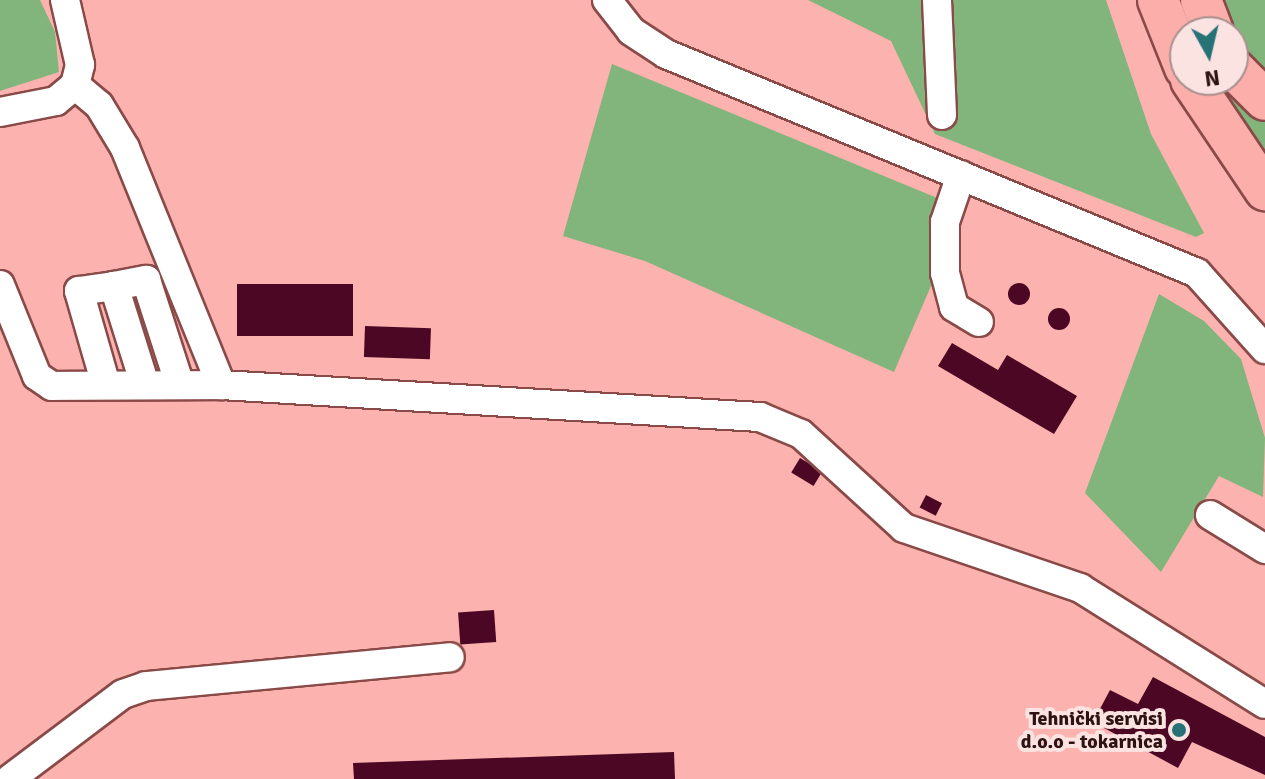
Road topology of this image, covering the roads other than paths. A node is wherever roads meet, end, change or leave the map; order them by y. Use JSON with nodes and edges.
{"nodes":[{"id":1,"x":65,"y":0,"type":"edge"},
{"id":2,"x":607,"y":0,"type":"edge"},
{"id":3,"x":937,"y":0,"type":"edge"},
{"id":4,"x":1158,"y":0,"type":"edge"},
{"id":5,"x":1169,"y":28,"type":"edge"},
{"id":6,"x":1249,"y":84,"type":"edge"},
{"id":7,"x":75,"y":85,"type":"junction"},
{"id":8,"x":1202,"y":96,"type":"edge"},
{"id":9,"x":1265,"y":100,"type":"edge"},
{"id":10,"x":0,"y":112,"type":"edge"},
{"id":11,"x":942,"y":115,"type":"dead end"},
{"id":12,"x":961,"y":175,"type":"junction"},
{"id":13,"x":1265,"y":190,"type":"edge"},
{"id":14,"x":0,"y":285,"type":"edge"},
{"id":15,"x":114,"y":286,"type":"junction"},
{"id":16,"x":979,"y":322,"type":"dead end"},
{"id":17,"x":1265,"y":349,"type":"edge"},
{"id":18,"x":106,"y":385,"type":"junction"},
{"id":19,"x":145,"y":385,"type":"junction"},
{"id":20,"x":180,"y":385,"type":"junction"},
{"id":21,"x":221,"y":385,"type":"junction"},
{"id":22,"x":1210,"y":515,"type":"dead end"},
{"id":23,"x":1265,"y":549,"type":"edge"},
{"id":24,"x":450,"y":657,"type":"dead end"},
{"id":25,"x":1265,"y":704,"type":"edge"},
{"id":26,"x":10,"y":779,"type":"edge"}],
"edges":[{"from":1,"to":7,"type":"street"},
{"from":2,"to":12,"type":"street"},
{"from":3,"to":11,"type":"street"},
{"from":4,"to":5,"type":"highway"},
{"from":6,"to":9,"type":"highway"},
{"from":7,"to":10,"type":"street"},
{"from":7,"to":21,"type":"street"},
{"from":8,"to":13,"type":"highway"},
{"from":12,"to":16,"type":"street"},
{"from":12,"to":17,"type":"street"},
{"from":14,"to":18,"type":"street"},
{"from":15,"to":18,"type":"street"},
{"from":15,"to":19,"type":"street"},
{"from":15,"to":20,"type":"street"},
{"from":18,"to":19,"type":"street"},
{"from":19,"to":20,"type":"street"},
{"from":20,"to":21,"type":"street"},
{"from":21,"to":25,"type":"street"},
{"from":22,"to":23,"type":"street"},
{"from":24,"to":26,"type":"street"}]}
